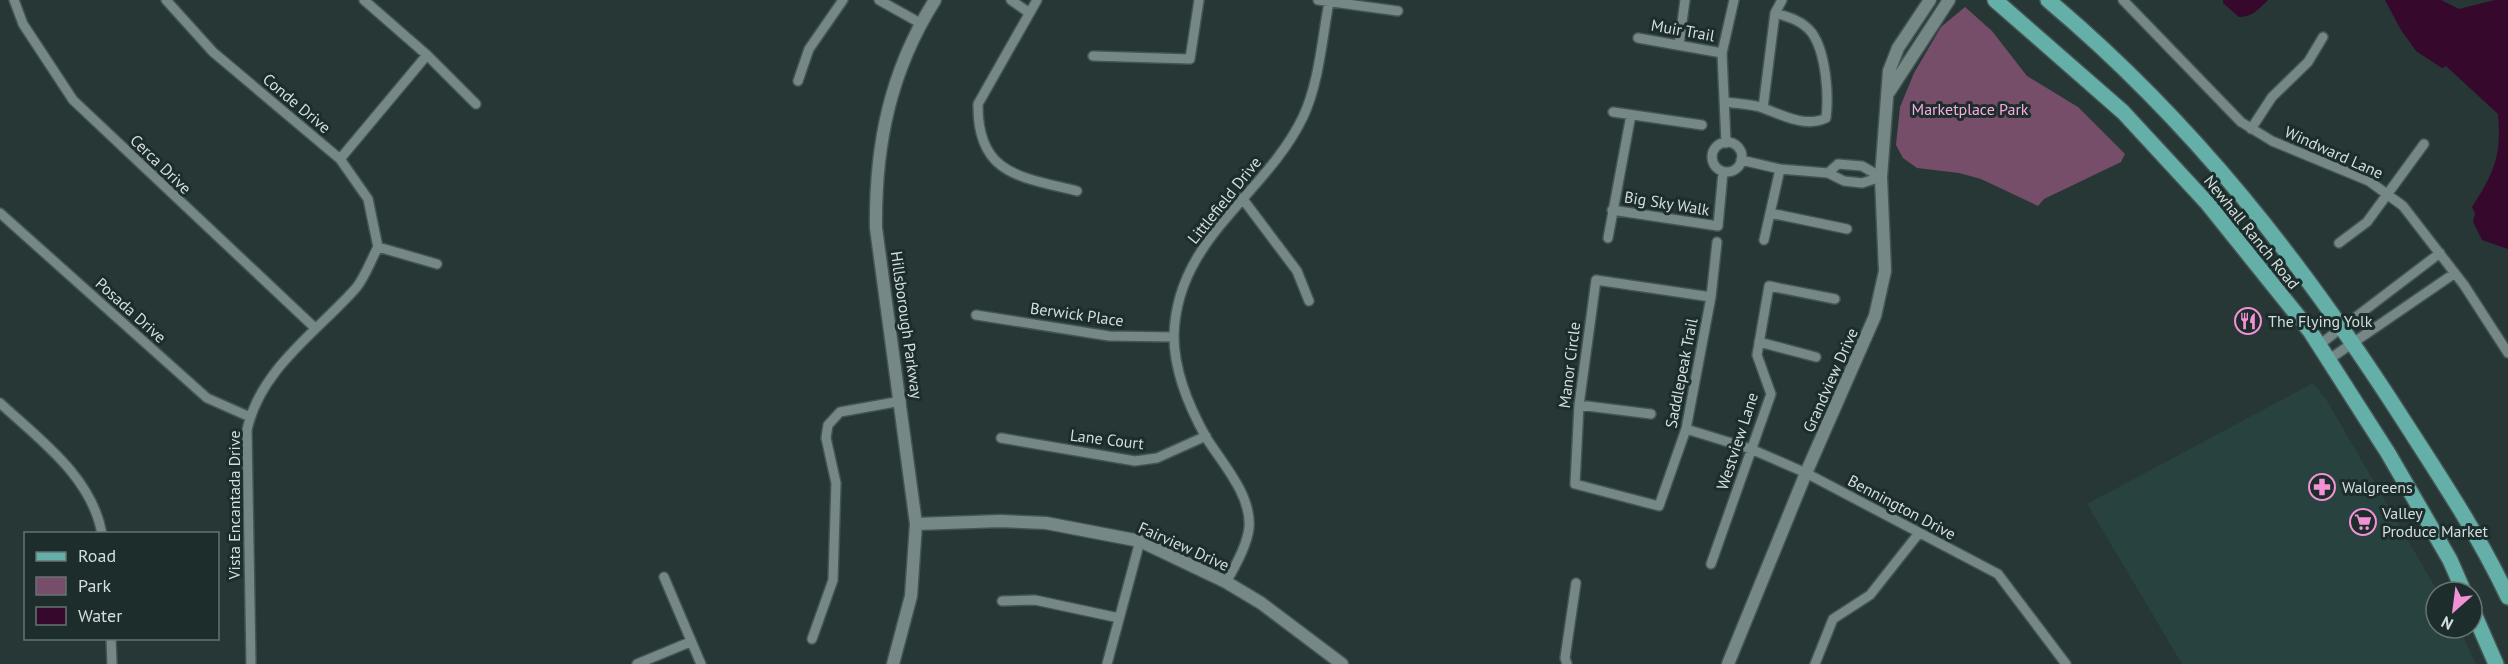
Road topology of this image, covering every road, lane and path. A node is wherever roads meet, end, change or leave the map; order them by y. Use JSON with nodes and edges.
{"nodes":[{"id":1,"x":14,"y":0,"type":"edge"},
{"id":2,"x":166,"y":0,"type":"edge"},
{"id":3,"x":364,"y":0,"type":"edge"},
{"id":4,"x":843,"y":0,"type":"edge"},
{"id":5,"x":879,"y":0,"type":"edge"},
{"id":6,"x":935,"y":0,"type":"edge"},
{"id":7,"x":1011,"y":0,"type":"edge"},
{"id":8,"x":1037,"y":0,"type":"edge"},
{"id":9,"x":1199,"y":0,"type":"edge"},
{"id":10,"x":1318,"y":0,"type":"edge"},
{"id":11,"x":1685,"y":0,"type":"edge"},
{"id":12,"x":1734,"y":0,"type":"edge"},
{"id":13,"x":1782,"y":0,"type":"edge"},
{"id":14,"x":1930,"y":0,"type":"edge"},
{"id":15,"x":1949,"y":0,"type":"edge"},
{"id":16,"x":1995,"y":0,"type":"edge"},
{"id":17,"x":2048,"y":0,"type":"edge"},
{"id":18,"x":2123,"y":0,"type":"edge"},
{"id":19,"x":1329,"y":2,"type":"junction"},
{"id":20,"x":1398,"y":11,"type":"dead end"},
{"id":21,"x":1028,"y":12,"type":"junction"},
{"id":22,"x":1775,"y":13,"type":"junction"},
{"id":23,"x":920,"y":23,"type":"junction"},
{"id":24,"x":2323,"y":37,"type":"dead end"},
{"id":25,"x":1638,"y":38,"type":"dead end"},
{"id":26,"x":1678,"y":45,"type":"junction"},
{"id":27,"x":1722,"y":53,"type":"junction"},
{"id":28,"x":427,"y":55,"type":"junction"},
{"id":29,"x":1093,"y":56,"type":"dead end"},
{"id":30,"x":798,"y":81,"type":"dead end"},
{"id":31,"x":1889,"y":93,"type":"junction"},
{"id":32,"x":1726,"y":102,"type":"junction"},
{"id":33,"x":476,"y":104,"type":"dead end"},
{"id":34,"x":1763,"y":108,"type":"junction"},
{"id":35,"x":1613,"y":112,"type":"dead end"},
{"id":36,"x":1631,"y":116,"type":"junction"},
{"id":37,"x":1702,"y":125,"type":"dead end"},
{"id":38,"x":2251,"y":129,"type":"junction"},
{"id":39,"x":1726,"y":143,"type":"junction"},
{"id":40,"x":2424,"y":144,"type":"dead end"},
{"id":41,"x":340,"y":159,"type":"junction"},
{"id":42,"x":1741,"y":160,"type":"junction"},
{"id":43,"x":1780,"y":169,"type":"junction"},
{"id":44,"x":1723,"y":172,"type":"junction"},
{"id":45,"x":1828,"y":172,"type":"junction"},
{"id":46,"x":1881,"y":177,"type":"junction"},
{"id":47,"x":1077,"y":191,"type":"dead end"},
{"id":48,"x":2389,"y":193,"type":"junction"},
{"id":49,"x":1242,"y":198,"type":"junction"},
{"id":50,"x":1612,"y":210,"type":"junction"},
{"id":51,"x":0,"y":213,"type":"edge"},
{"id":52,"x":1770,"y":213,"type":"junction"},
{"id":53,"x":1847,"y":229,"type":"dead end"},
{"id":54,"x":1608,"y":238,"type":"dead end"},
{"id":55,"x":1764,"y":240,"type":"dead end"},
{"id":56,"x":1717,"y":242,"type":"dead end"},
{"id":57,"x":2339,"y":243,"type":"dead end"},
{"id":58,"x":378,"y":247,"type":"junction"},
{"id":59,"x":2440,"y":253,"type":"junction"},
{"id":60,"x":437,"y":264,"type":"dead end"},
{"id":61,"x":2455,"y":273,"type":"junction"},
{"id":62,"x":1711,"y":297,"type":"junction"},
{"id":63,"x":1835,"y":299,"type":"dead end"},
{"id":64,"x":1309,"y":301,"type":"dead end"},
{"id":65,"x":976,"y":315,"type":"dead end"},
{"id":66,"x":2342,"y":326,"type":"junction"},
{"id":67,"x":315,"y":328,"type":"junction"},
{"id":68,"x":1174,"y":336,"type":"junction"},
{"id":69,"x":1759,"y":342,"type":"junction"},
{"id":70,"x":2353,"y":342,"type":"junction"},
{"id":71,"x":2319,"y":345,"type":"junction"},
{"id":72,"x":2508,"y":353,"type":"edge"},
{"id":73,"x":1816,"y":357,"type":"dead end"},
{"id":74,"x":2328,"y":360,"type":"junction"},
{"id":75,"x":901,"y":401,"type":"junction"},
{"id":76,"x":0,"y":403,"type":"edge"},
{"id":77,"x":1579,"y":405,"type":"junction"},
{"id":78,"x":1651,"y":414,"type":"dead end"},
{"id":79,"x":250,"y":417,"type":"junction"},
{"id":80,"x":1686,"y":429,"type":"junction"},
{"id":81,"x":1206,"y":436,"type":"junction"},
{"id":82,"x":1001,"y":438,"type":"dead end"},
{"id":83,"x":1751,"y":449,"type":"junction"},
{"id":84,"x":1806,"y":473,"type":"junction"},
{"id":85,"x":1659,"y":506,"type":"joint"},
{"id":86,"x":916,"y":524,"type":"junction"},
{"id":87,"x":102,"y":532,"type":"edge"},
{"id":88,"x":1919,"y":533,"type":"junction"},
{"id":89,"x":1140,"y":541,"type":"junction"},
{"id":90,"x":1711,"y":564,"type":"dead end"},
{"id":91,"x":664,"y":577,"type":"dead end"},
{"id":92,"x":2459,"y":580,"type":"edge"},
{"id":93,"x":1226,"y":582,"type":"junction"},
{"id":94,"x":1576,"y":583,"type":"dead end"},
{"id":95,"x":2508,"y":597,"type":"edge"},
{"id":96,"x":1002,"y":601,"type":"dead end"},
{"id":97,"x":1119,"y":618,"type":"junction"},
{"id":98,"x":2484,"y":636,"type":"edge"},
{"id":99,"x":812,"y":639,"type":"dead end"},
{"id":100,"x":111,"y":640,"type":"edge"},
{"id":101,"x":690,"y":642,"type":"junction"},
{"id":102,"x":111,"y":664,"type":"edge"},
{"id":103,"x":251,"y":664,"type":"edge"},
{"id":104,"x":637,"y":664,"type":"edge"},
{"id":105,"x":701,"y":664,"type":"edge"},
{"id":106,"x":893,"y":664,"type":"edge"},
{"id":107,"x":1107,"y":664,"type":"edge"},
{"id":108,"x":1342,"y":664,"type":"edge"},
{"id":109,"x":1567,"y":664,"type":"edge"},
{"id":110,"x":1728,"y":664,"type":"edge"},
{"id":111,"x":1815,"y":664,"type":"edge"},
{"id":112,"x":2066,"y":664,"type":"edge"},
{"id":113,"x":2496,"y":664,"type":"edge"}],
"edges":[{"from":1,"to":67,"type":"street","name":"Cerca Drive"},
{"from":2,"to":41,"type":"street","name":"Conde Drive"},
{"from":3,"to":28,"type":"street"},
{"from":4,"to":30,"type":"street"},
{"from":5,"to":23,"type":"street"},
{"from":6,"to":23,"type":"street","name":"Hillsborough Parkway"},
{"from":7,"to":21,"type":"street"},
{"from":8,"to":21,"type":"street"},
{"from":9,"to":29,"type":"street"},
{"from":10,"to":19,"type":"street"},
{"from":11,"to":26,"type":"street"},
{"from":12,"to":27,"type":"street"},
{"from":13,"to":22,"type":"street"},
{"from":14,"to":31,"type":"street","name":"Grandview Drive"},
{"from":15,"to":31,"type":"street","name":"Grandview Drive"},
{"from":16,"to":71,"type":"main road","name":"Newhall Ranch Road"},
{"from":17,"to":66,"type":"main road","name":"Newhall Ranch Road"},
{"from":18,"to":38,"type":"street","name":"Windward Lane"},
{"from":19,"to":20,"type":"street"},
{"from":19,"to":49,"type":"street","name":"Littlefield Drive"},
{"from":21,"to":47,"type":"street"},
{"from":22,"to":34,"type":"street"},
{"from":22,"to":34,"type":"street"},
{"from":23,"to":75,"type":"street","name":"Hillsborough Parkway"},
{"from":24,"to":38,"type":"street"},
{"from":25,"to":26,"type":"street","name":"Muir Trail"},
{"from":26,"to":27,"type":"street","name":"Muir Trail"},
{"from":27,"to":32,"type":"street"},
{"from":28,"to":33,"type":"street"},
{"from":28,"to":41,"type":"street"},
{"from":31,"to":46,"type":"street","name":"Grandview Drive"},
{"from":32,"to":34,"type":"street"},
{"from":32,"to":39,"type":"street"},
{"from":35,"to":36,"type":"street"},
{"from":36,"to":37,"type":"street"},
{"from":36,"to":50,"type":"street","name":"Big Sky Walk"},
{"from":38,"to":48,"type":"street","name":"Windward Lane"},
{"from":39,"to":42,"type":"street"},
{"from":39,"to":44,"type":"street"},
{"from":40,"to":48,"type":"street"},
{"from":41,"to":58,"type":"street","name":"Conde Drive"},
{"from":42,"to":43,"type":"street"},
{"from":42,"to":44,"type":"street"},
{"from":43,"to":45,"type":"street"},
{"from":43,"to":52,"type":"street"},
{"from":44,"to":50,"type":"street","name":"Big Sky Walk"},
{"from":45,"to":46,"type":"street"},
{"from":45,"to":46,"type":"street"},
{"from":46,"to":84,"type":"street","name":"Grandview Drive"},
{"from":48,"to":57,"type":"street"},
{"from":48,"to":59,"type":"street","name":"Windward Lane"},
{"from":49,"to":64,"type":"street"},
{"from":49,"to":68,"type":"street","name":"Littlefield Drive"},
{"from":50,"to":54,"type":"street","name":"Big Sky Walk"},
{"from":51,"to":79,"type":"street","name":"Posada Drive"},
{"from":52,"to":53,"type":"street"},
{"from":52,"to":55,"type":"street"},
{"from":56,"to":62,"type":"street","name":"Saddlepeak Trail"},
{"from":58,"to":60,"type":"street"},
{"from":58,"to":67,"type":"street","name":"Vista Encantada Drive"},
{"from":59,"to":61,"type":"street","name":"Windward Lane"},
{"from":59,"to":66,"type":"street"},
{"from":61,"to":70,"type":"street"},
{"from":61,"to":72,"type":"street","name":"Windward Lane"},
{"from":62,"to":77,"type":"street","name":"Manor Circle"},
{"from":62,"to":80,"type":"street","name":"Saddlepeak Trail"},
{"from":63,"to":69,"type":"street","name":"Westview Lane"},
{"from":65,"to":68,"type":"street","name":"Berwick Place"},
{"from":66,"to":70,"type":"main road","name":"Newhall Ranch Road"},
{"from":66,"to":71,"type":"street"},
{"from":67,"to":79,"type":"street","name":"Vista Encantada Drive"},
{"from":68,"to":81,"type":"street","name":"Littlefield Drive"},
{"from":69,"to":73,"type":"street"},
{"from":69,"to":83,"type":"street","name":"Westview Lane"},
{"from":70,"to":74,"type":"street"},
{"from":70,"to":95,"type":"main road","name":"Newhall Ranch Road"},
{"from":71,"to":74,"type":"main road","name":"Newhall Ranch Road"},
{"from":74,"to":92,"type":"main road","name":"Newhall Ranch Road"},
{"from":75,"to":86,"type":"street","name":"Hillsborough Parkway"},
{"from":75,"to":99,"type":"street"},
{"from":76,"to":87,"type":"street"},
{"from":77,"to":78,"type":"street"},
{"from":77,"to":85,"type":"street","name":"Manor Circle"},
{"from":79,"to":103,"type":"street","name":"Vista Encantada Drive"},
{"from":80,"to":83,"type":"street","name":"Bennington Drive"},
{"from":80,"to":85,"type":"street","name":"Saddlepeak Trail"},
{"from":81,"to":82,"type":"street","name":"Lane Court"},
{"from":81,"to":93,"type":"street","name":"Littlefield Drive"},
{"from":83,"to":84,"type":"street","name":"Bennington Drive"},
{"from":83,"to":90,"type":"street","name":"Westview Lane"},
{"from":84,"to":88,"type":"street","name":"Bennington Drive"},
{"from":84,"to":110,"type":"street","name":"Grandview Drive"},
{"from":86,"to":89,"type":"street","name":"Fairview Drive"},
{"from":86,"to":106,"type":"street","name":"Hillsborough Parkway"},
{"from":88,"to":111,"type":"street"},
{"from":88,"to":112,"type":"street","name":"Bennington Drive"},
{"from":89,"to":93,"type":"street","name":"Fairview Drive"},
{"from":89,"to":97,"type":"street"},
{"from":91,"to":101,"type":"street"},
{"from":93,"to":108,"type":"street","name":"Fairview Drive"},
{"from":94,"to":109,"type":"street"},
{"from":96,"to":97,"type":"street"},
{"from":97,"to":107,"type":"street"},
{"from":98,"to":113,"type":"main road"},
{"from":100,"to":102,"type":"street"},
{"from":101,"to":104,"type":"street"},
{"from":101,"to":105,"type":"street"}]}
